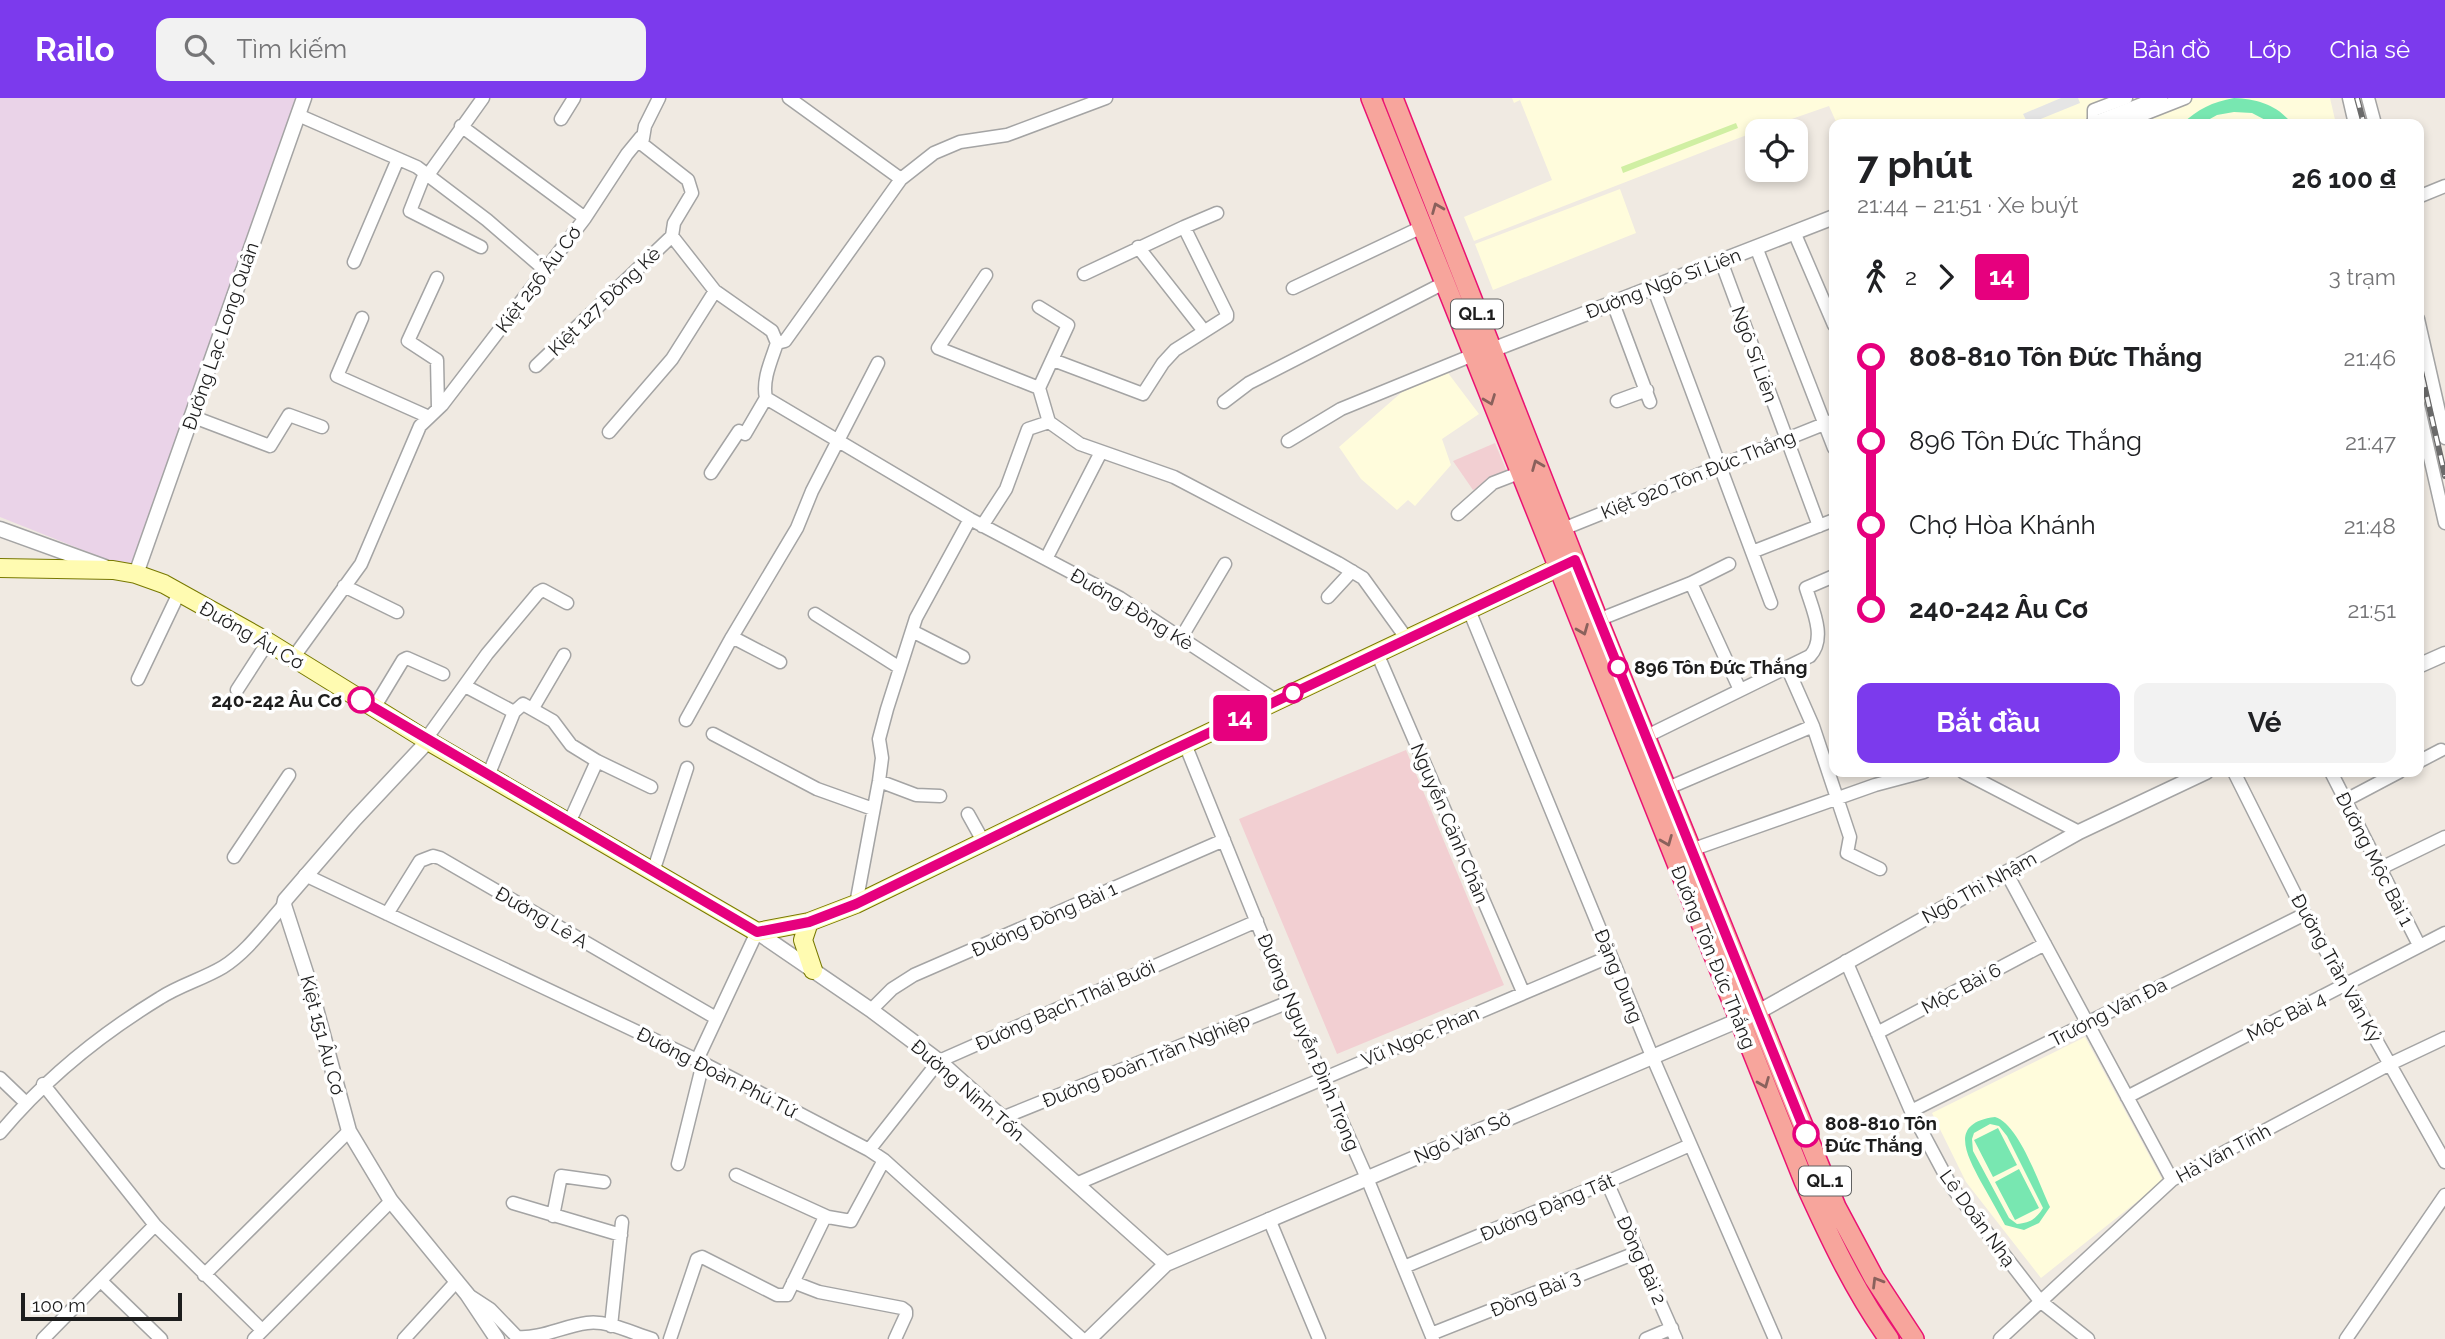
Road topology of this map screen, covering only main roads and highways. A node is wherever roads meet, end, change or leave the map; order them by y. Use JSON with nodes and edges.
{"nodes":[{"id":1,"x":1371,"y":98,"type":"edge"},
{"id":2,"x":1393,"y":98,"type":"edge"},
{"id":3,"x":1448,"y":237,"type":"junction"},
{"id":4,"x":1429,"y":246,"type":"junction"},
{"id":5,"x":1482,"y":352,"type":"junction"},
{"id":6,"x":1567,"y":563,"type":"junction"},
{"id":7,"x":0,"y":568,"type":"edge"},
{"id":8,"x":809,"y":922,"type":"junction"},
{"id":9,"x":813,"y":970,"type":"road end"},
{"id":10,"x":1889,"y":1339,"type":"edge"},
{"id":11,"x":1914,"y":1339,"type":"edge"}],
"edges":[{"from":1,"to":4,"type":"highway","number":"QL.1"},
{"from":3,"to":2,"type":"highway","number":"QL.1","one_way":true},
{"from":3,"to":4,"type":"highway"},
{"from":3,"to":5,"type":"highway","number":"QL.1"},
{"from":4,"to":5,"type":"highway","number":"QL.1"},
{"from":5,"to":6,"type":"highway","number":"QL.1","one_way":true},
{"from":6,"to":5,"type":"highway","number":"QL.1","one_way":true},
{"from":6,"to":8,"type":"main road"},
{"from":6,"to":10,"type":"highway","name":"Đường Tôn Đức Thắng","number":"QL.1","one_way":true},
{"from":11,"to":6,"type":"highway","name":"Đường Tôn Đức Thắng","number":"QL.1","one_way":true},
{"from":7,"to":8,"type":"main road","name":"Đường Âu Cơ"},
{"from":8,"to":9,"type":"main road"}]}
